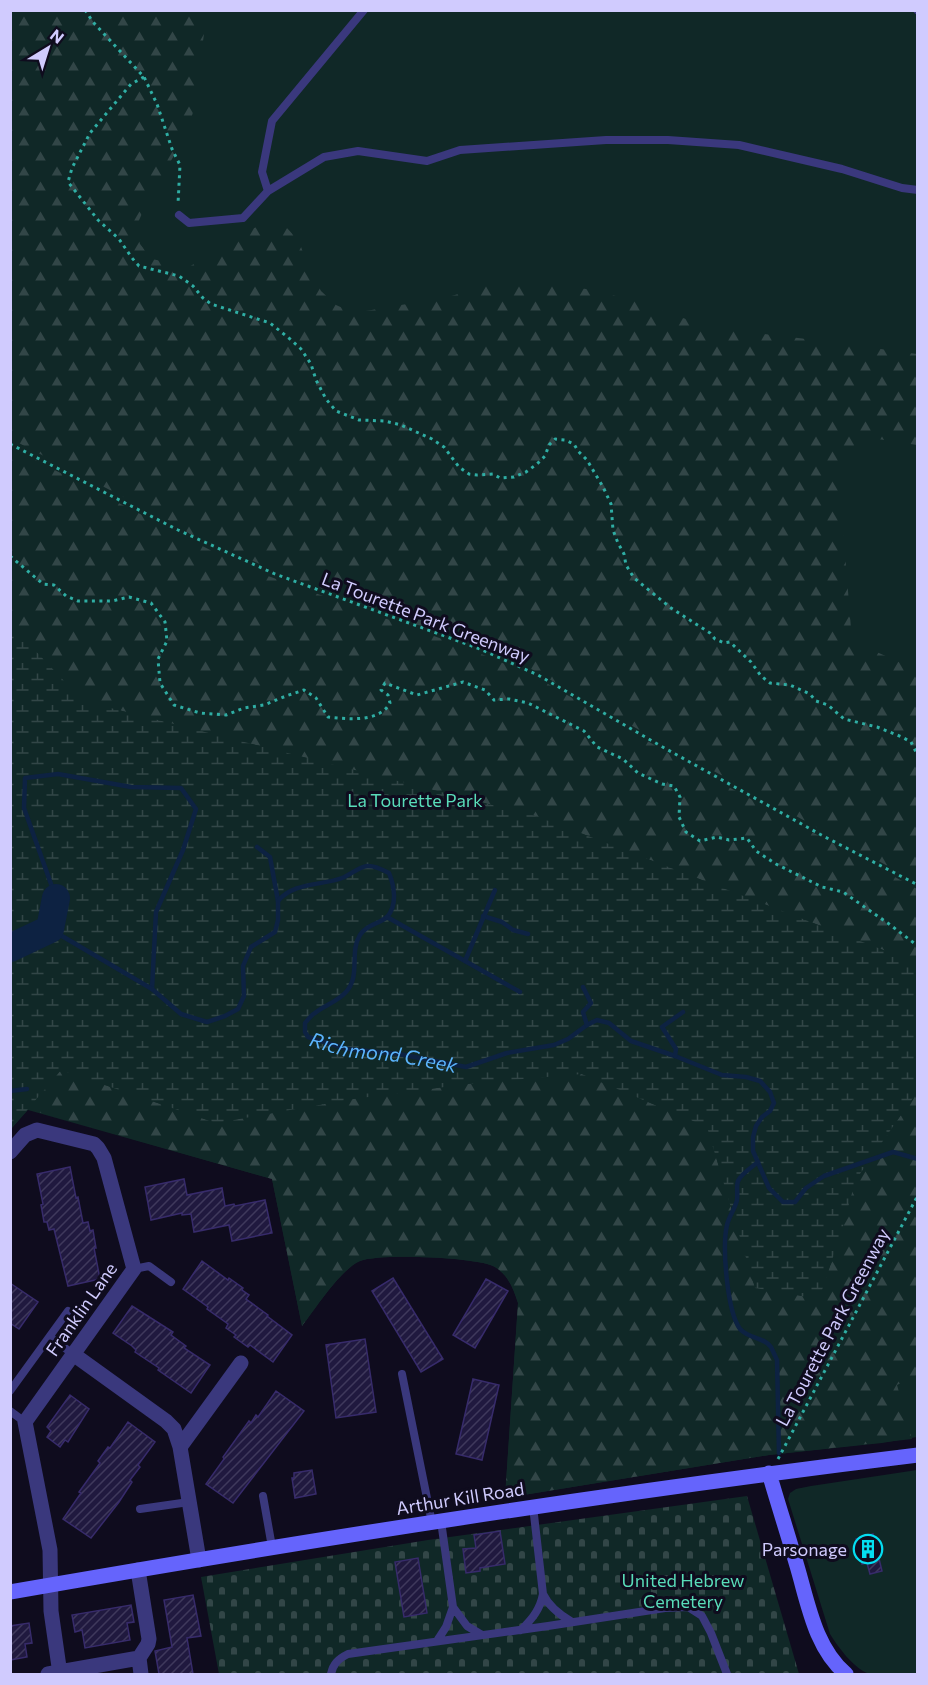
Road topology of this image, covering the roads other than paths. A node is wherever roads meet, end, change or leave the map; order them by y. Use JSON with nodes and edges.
{"nodes":[{"id":1,"x":364,"y":10,"type":"edge"},
{"id":2,"x":918,"y":190,"type":"edge"},
{"id":3,"x":268,"y":191,"type":"junction"},
{"id":4,"x":179,"y":215,"type":"road end"},
{"id":5,"x":10,"y":1152,"type":"edge"},
{"id":6,"x":134,"y":1269,"type":"junction"},
{"id":7,"x":171,"y":1281,"type":"dead end"},
{"id":8,"x":68,"y":1311,"type":"dead end"},
{"id":9,"x":50,"y":1337,"type":"junction"},
{"id":10,"x":73,"y":1354,"type":"junction"},
{"id":11,"x":241,"y":1363,"type":"dead end"},
{"id":12,"x":402,"y":1374,"type":"dead end"},
{"id":13,"x":10,"y":1391,"type":"edge"},
{"id":14,"x":10,"y":1411,"type":"edge"},
{"id":15,"x":26,"y":1422,"type":"junction"},
{"id":16,"x":180,"y":1447,"type":"junction"},
{"id":17,"x":918,"y":1455,"type":"edge"},
{"id":18,"x":772,"y":1473,"type":"junction"},
{"id":19,"x":263,"y":1496,"type":"dead end"},
{"id":20,"x":189,"y":1502,"type":"junction"},
{"id":21,"x":533,"y":1506,"type":"junction"},
{"id":22,"x":140,"y":1509,"type":"dead end"},
{"id":23,"x":436,"y":1522,"type":"junction"},
{"id":24,"x":272,"y":1547,"type":"junction"},
{"id":25,"x":199,"y":1560,"type":"junction"},
{"id":26,"x":138,"y":1570,"type":"junction"},
{"id":27,"x":51,"y":1585,"type":"junction"},
{"id":28,"x":10,"y":1592,"type":"edge"},
{"id":29,"x":543,"y":1594,"type":"junction"},
{"id":30,"x":453,"y":1607,"type":"junction"},
{"id":31,"x":573,"y":1622,"type":"junction"},
{"id":32,"x":520,"y":1630,"type":"junction"},
{"id":33,"x":483,"y":1635,"type":"junction"},
{"id":34,"x":437,"y":1641,"type":"junction"},
{"id":35,"x":139,"y":1658,"type":"junction"},
{"id":36,"x":56,"y":1674,"type":"edge"},
{"id":37,"x":141,"y":1674,"type":"edge"},
{"id":38,"x":331,"y":1674,"type":"edge"},
{"id":39,"x":727,"y":1674,"type":"edge"},
{"id":40,"x":846,"y":1674,"type":"edge"}],
"edges":[{"from":1,"to":3,"type":"lane"},
{"from":2,"to":3,"type":"lane"},
{"from":3,"to":4,"type":"lane"},
{"from":5,"to":6,"type":"street","name":"Franklin Lane"},
{"from":6,"to":7,"type":"lane"},
{"from":6,"to":10,"type":"street","name":"Franklin Lane"},
{"from":8,"to":9,"type":"lane"},
{"from":9,"to":10,"type":"lane"},
{"from":9,"to":13,"type":"lane"},
{"from":10,"to":15,"type":"street","name":"Franklin Lane"},
{"from":10,"to":16,"type":"street"},
{"from":11,"to":16,"type":"street"},
{"from":12,"to":23,"type":"lane"},
{"from":14,"to":15,"type":"lane"},
{"from":15,"to":27,"type":"street"},
{"from":16,"to":20,"type":"street"},
{"from":17,"to":18,"type":"street","name":"Arthur Kill Road"},
{"from":18,"to":21,"type":"street","name":"Arthur Kill Road"},
{"from":18,"to":40,"type":"street"},
{"from":19,"to":24,"type":"lane"},
{"from":20,"to":22,"type":"lane"},
{"from":20,"to":25,"type":"street"},
{"from":21,"to":23,"type":"street","name":"Arthur Kill Road"},
{"from":21,"to":29,"type":"lane"},
{"from":23,"to":24,"type":"street","name":"Arthur Kill Road"},
{"from":23,"to":30,"type":"lane"},
{"from":24,"to":25,"type":"street","name":"Arthur Kill Road"},
{"from":25,"to":26,"type":"street","name":"Arthur Kill Road"},
{"from":26,"to":27,"type":"street","name":"Arthur Kill Road"},
{"from":26,"to":35,"type":"street"},
{"from":27,"to":28,"type":"street","name":"Arthur Kill Road"},
{"from":27,"to":36,"type":"street"},
{"from":29,"to":31,"type":"lane"},
{"from":29,"to":32,"type":"lane"},
{"from":30,"to":33,"type":"lane"},
{"from":30,"to":34,"type":"lane"},
{"from":31,"to":32,"type":"lane"},
{"from":31,"to":39,"type":"lane"},
{"from":32,"to":33,"type":"lane"},
{"from":33,"to":34,"type":"lane"},
{"from":34,"to":38,"type":"lane"},
{"from":35,"to":36,"type":"street"},
{"from":35,"to":37,"type":"street"}]}
